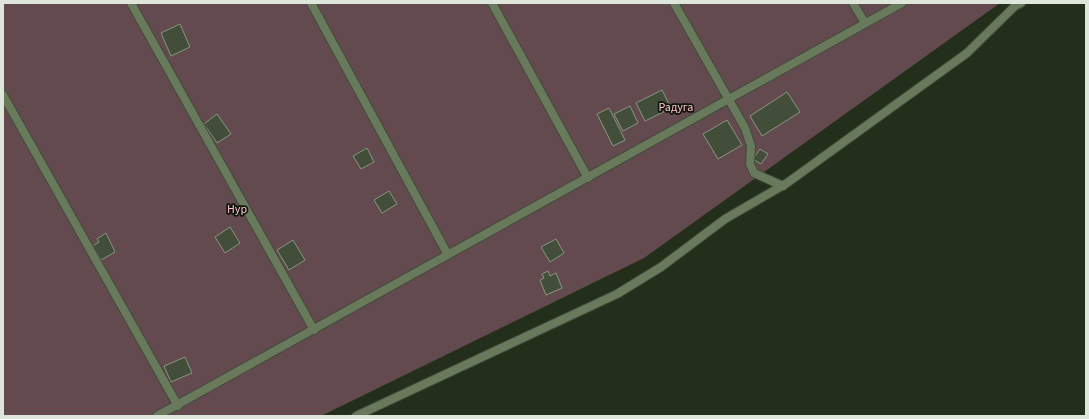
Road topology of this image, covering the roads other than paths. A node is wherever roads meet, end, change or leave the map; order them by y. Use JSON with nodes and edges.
{"nodes":[{"id":1,"x":131,"y":3,"type":"edge"},
{"id":2,"x":311,"y":3,"type":"edge"},
{"id":3,"x":492,"y":3,"type":"edge"},
{"id":4,"x":674,"y":3,"type":"edge"},
{"id":5,"x":853,"y":3,"type":"edge"},
{"id":6,"x":902,"y":3,"type":"edge"},
{"id":7,"x":1021,"y":3,"type":"edge"},
{"id":8,"x":864,"y":24,"type":"junction"},
{"id":9,"x":3,"y":95,"type":"edge"},
{"id":10,"x":728,"y":99,"type":"junction"},
{"id":11,"x":588,"y":178,"type":"junction"},
{"id":12,"x":783,"y":186,"type":"junction"},
{"id":13,"x":448,"y":255,"type":"junction"},
{"id":14,"x":314,"y":330,"type":"junction"},
{"id":15,"x":178,"y":406,"type":"junction"},
{"id":16,"x":157,"y":416,"type":"edge"},
{"id":17,"x":356,"y":416,"type":"edge"}],
"edges":[{"from":1,"to":14,"type":"street"},
{"from":2,"to":13,"type":"street"},
{"from":3,"to":11,"type":"street"},
{"from":4,"to":10,"type":"street"},
{"from":5,"to":8,"type":"street"},
{"from":6,"to":8,"type":"street"},
{"from":7,"to":12,"type":"street"},
{"from":8,"to":10,"type":"street"},
{"from":9,"to":15,"type":"street"},
{"from":10,"to":11,"type":"street"},
{"from":10,"to":12,"type":"street"},
{"from":11,"to":13,"type":"street"},
{"from":12,"to":17,"type":"street"},
{"from":13,"to":14,"type":"street"},
{"from":14,"to":15,"type":"street"},
{"from":15,"to":16,"type":"street"}]}
